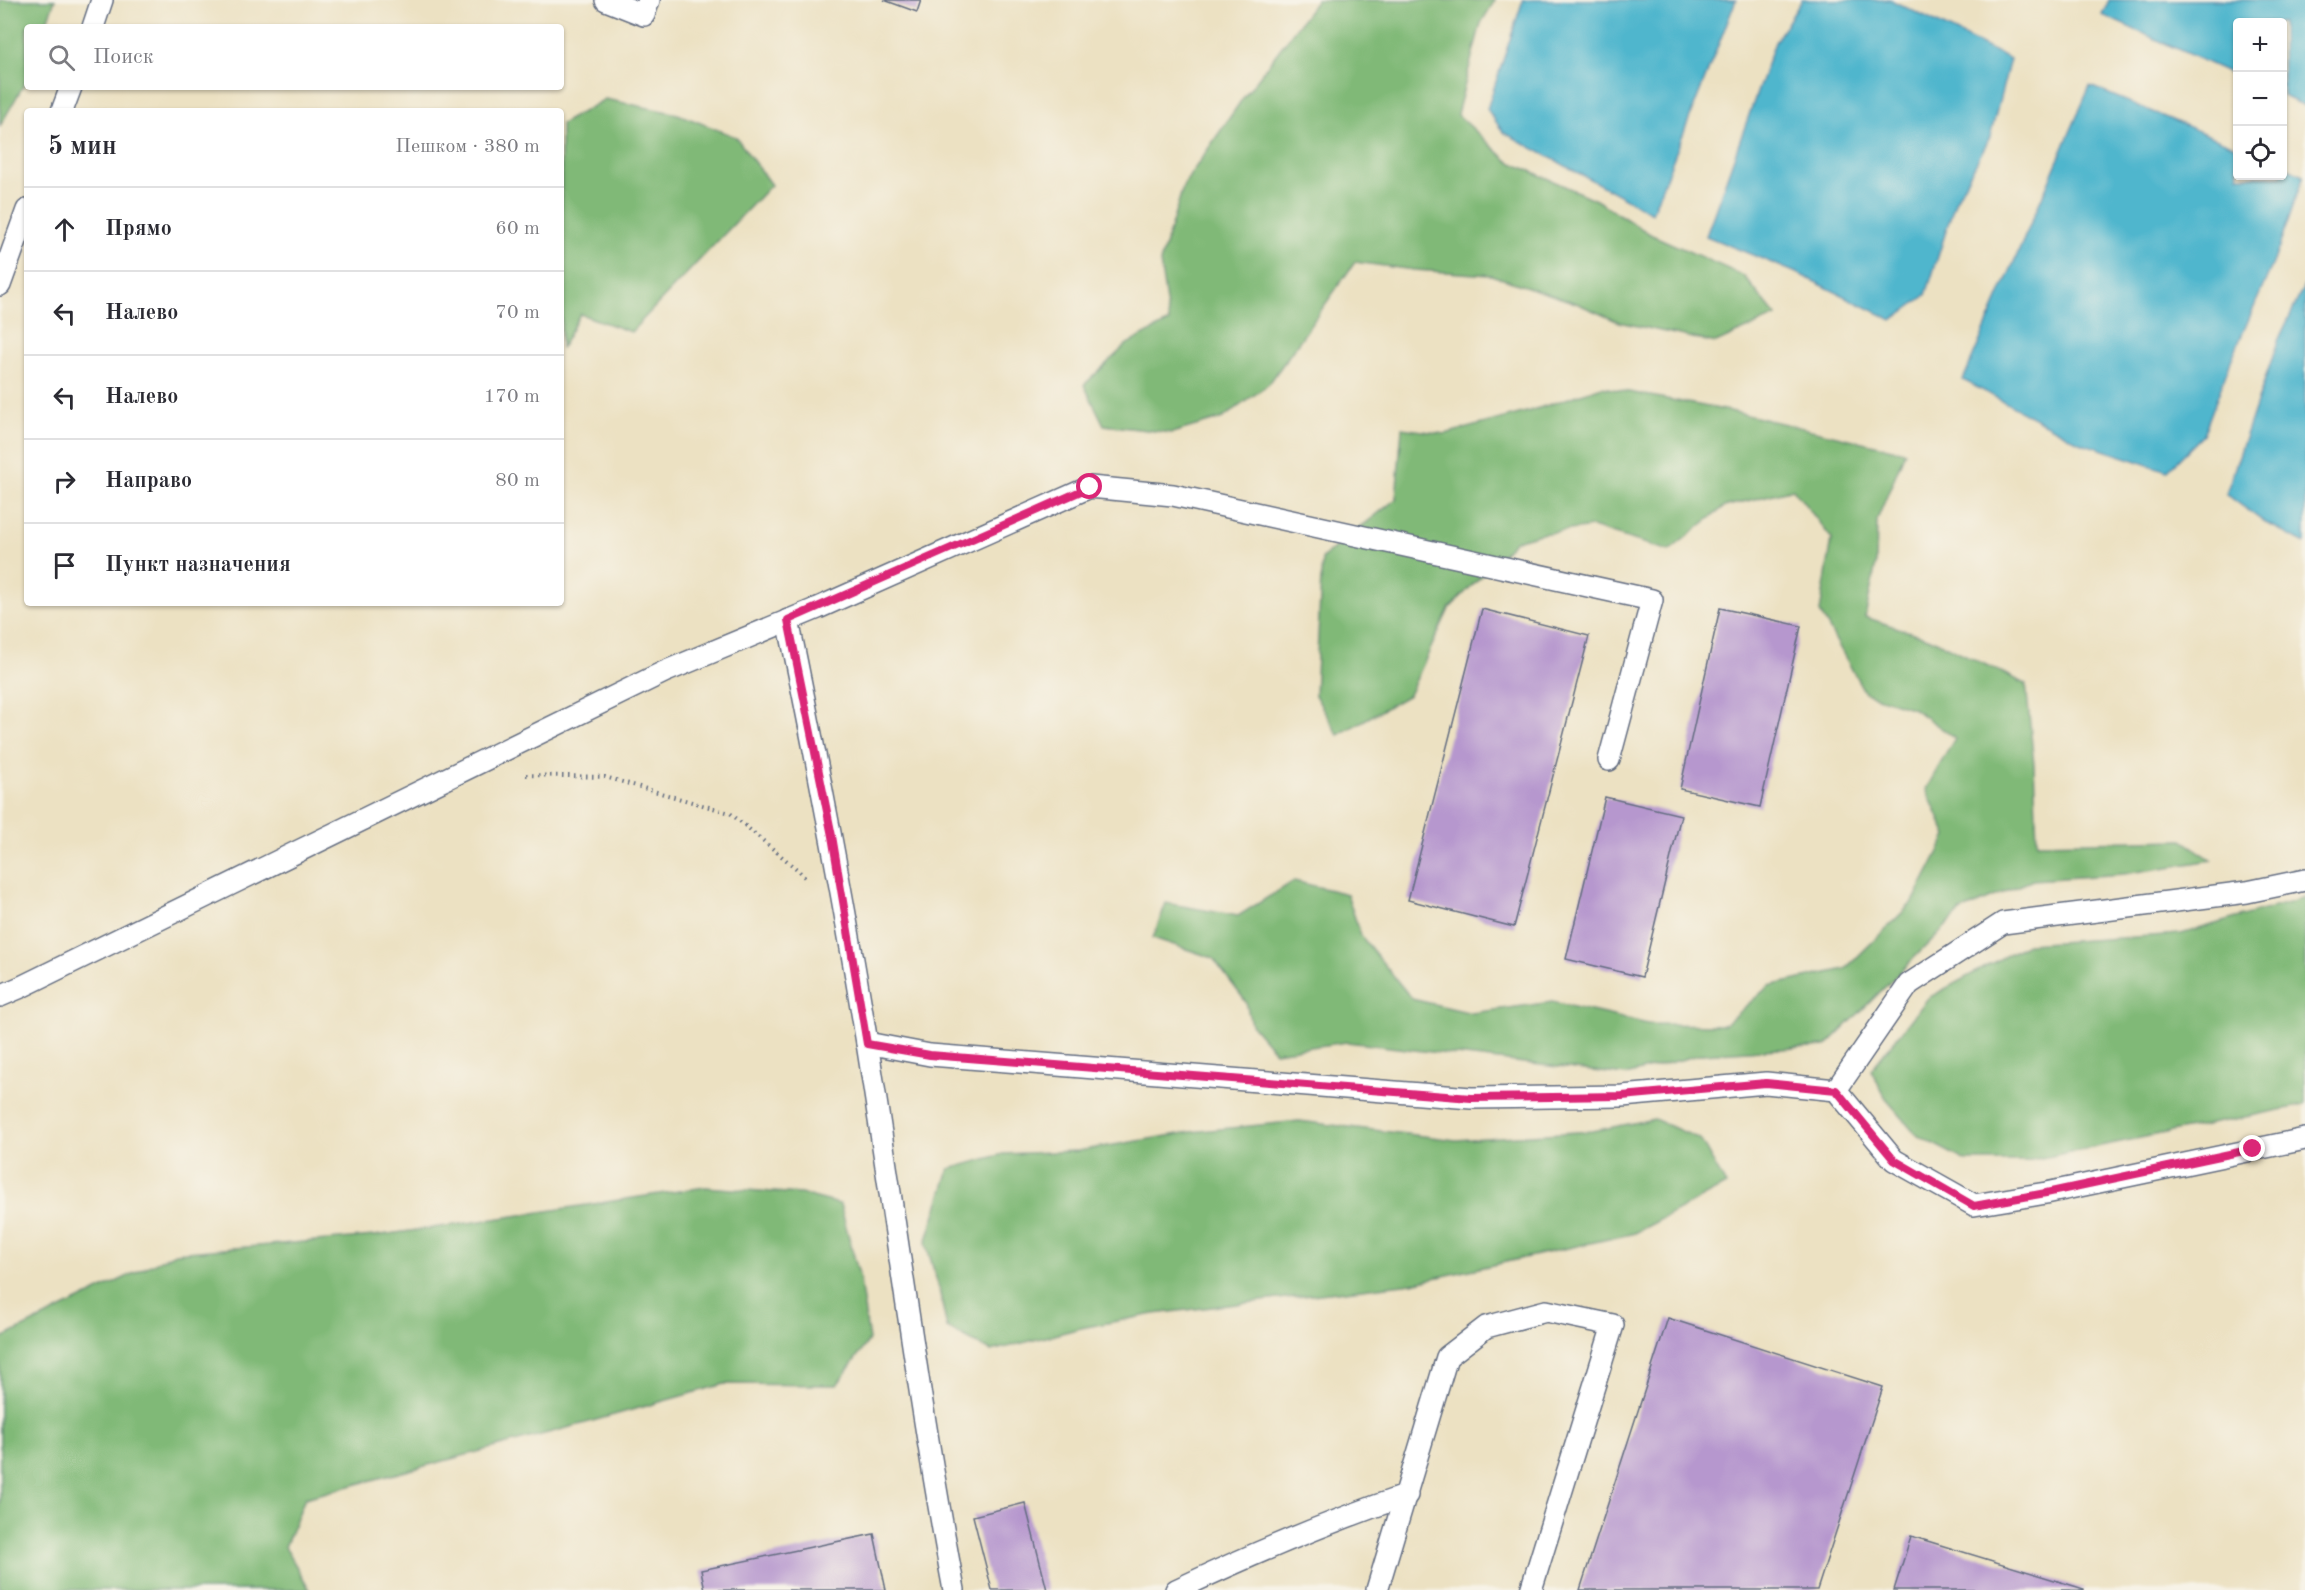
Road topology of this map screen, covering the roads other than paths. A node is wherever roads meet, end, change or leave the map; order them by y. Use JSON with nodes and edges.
{"nodes":[{"id":1,"x":102,"y":0,"type":"edge"},
{"id":2,"x":606,"y":0,"type":"edge"},
{"id":3,"x":649,"y":0,"type":"edge"},
{"id":4,"x":94,"y":24,"type":"edge"},
{"id":5,"x":70,"y":90,"type":"edge"},
{"id":6,"x":63,"y":108,"type":"edge"},
{"id":7,"x":24,"y":218,"type":"edge"},
{"id":8,"x":0,"y":285,"type":"edge"},
{"id":9,"x":788,"y":620,"type":"junction"},
{"id":10,"x":1609,"y":760,"type":"dead end"},
{"id":11,"x":2305,"y":880,"type":"edge"},
{"id":12,"x":0,"y":996,"type":"edge"},
{"id":13,"x":867,"y":1044,"type":"junction"},
{"id":14,"x":1836,"y":1090,"type":"junction"},
{"id":15,"x":2305,"y":1139,"type":"edge"},
{"id":16,"x":1407,"y":1495,"type":"junction"},
{"id":17,"x":954,"y":1590,"type":"edge"},
{"id":18,"x":1176,"y":1590,"type":"edge"},
{"id":19,"x":1377,"y":1590,"type":"edge"},
{"id":20,"x":1531,"y":1590,"type":"edge"}],
"edges":[{"from":1,"to":4,"type":"lane"},
{"from":2,"to":3,"type":"lane"},
{"from":5,"to":6,"type":"lane"},
{"from":7,"to":8,"type":"lane"},
{"from":9,"to":10,"type":"lane"},
{"from":9,"to":12,"type":"lane"},
{"from":9,"to":13,"type":"lane"},
{"from":11,"to":14,"type":"lane"},
{"from":13,"to":14,"type":"lane"},
{"from":13,"to":17,"type":"lane"},
{"from":14,"to":15,"type":"lane"},
{"from":16,"to":18,"type":"lane"},
{"from":16,"to":19,"type":"lane"},
{"from":16,"to":20,"type":"lane"}]}
